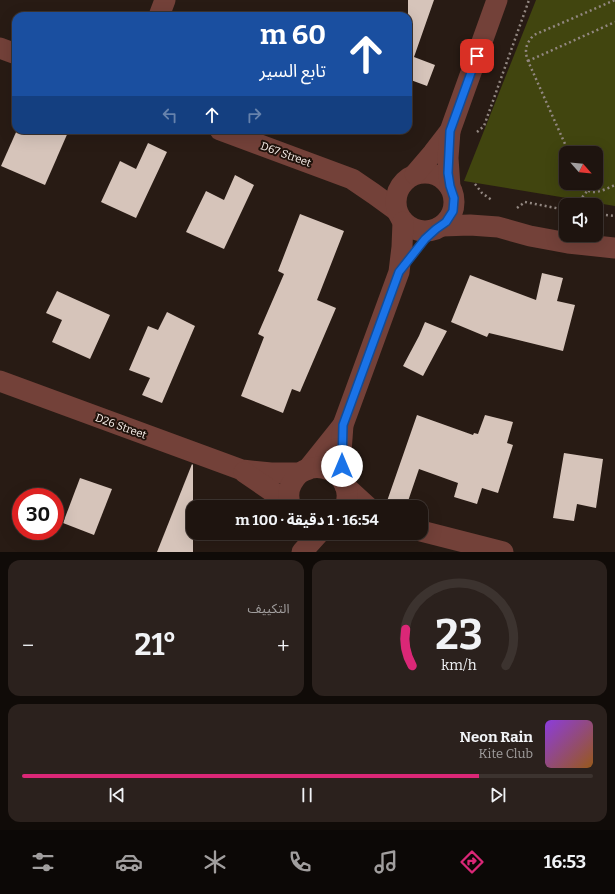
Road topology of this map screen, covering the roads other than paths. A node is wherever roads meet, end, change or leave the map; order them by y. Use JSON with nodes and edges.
{"nodes":[{"id":1,"x":165,"y":0,"type":"edge"},
{"id":2,"x":498,"y":0,"type":"edge"},
{"id":3,"x":160,"y":12,"type":"edge"},
{"id":4,"x":0,"y":48,"type":"edge"},
{"id":5,"x":12,"y":52,"type":"edge"},
{"id":6,"x":450,"y":131,"type":"junction"},
{"id":7,"x":231,"y":134,"type":"edge"},
{"id":8,"x":410,"y":177,"type":"junction"},
{"id":9,"x":352,"y":179,"type":"junction"},
{"id":10,"x":451,"y":189,"type":"junction"},
{"id":11,"x":399,"y":216,"type":"junction"},
{"id":12,"x":498,"y":227,"type":"junction"},
{"id":13,"x":439,"y":228,"type":"junction"},
{"id":14,"x":615,"y":248,"type":"edge"},
{"id":15,"x":399,"y":272,"type":"junction"},
{"id":16,"x":0,"y":381,"type":"edge"},
{"id":17,"x":343,"y":425,"type":"junction"},
{"id":18,"x":242,"y":470,"type":"junction"},
{"id":19,"x":303,"y":471,"type":"junction"},
{"id":20,"x":344,"y":483,"type":"junction"},
{"id":21,"x":283,"y":500,"type":"edge"},
{"id":22,"x":290,"y":500,"type":"edge"},
{"id":23,"x":347,"y":500,"type":"edge"},
{"id":24,"x":361,"y":500,"type":"edge"},
{"id":25,"x":428,"y":533,"type":"edge"},
{"id":26,"x":296,"y":540,"type":"edge"},
{"id":27,"x":313,"y":540,"type":"edge"},
{"id":28,"x":295,"y":552,"type":"edge"},
{"id":29,"x":302,"y":552,"type":"edge"},
{"id":30,"x":503,"y":552,"type":"edge"}],
"edges":[{"from":1,"to":3,"type":"street"},
{"from":2,"to":6,"type":"street"},
{"from":4,"to":5,"type":"street"},
{"from":6,"to":8,"type":"street"},
{"from":6,"to":10,"type":"street"},
{"from":7,"to":9,"type":"street","name":"D67 Street"},
{"from":8,"to":9,"type":"street","name":"D67 Street"},
{"from":8,"to":10,"type":"street"},
{"from":8,"to":11,"type":"street"},
{"from":9,"to":11,"type":"street","name":"D67 Street"},
{"from":10,"to":12,"type":"street"},
{"from":10,"to":13,"type":"street"},
{"from":11,"to":13,"type":"street"},
{"from":11,"to":15,"type":"street"},
{"from":12,"to":13,"type":"street"},
{"from":12,"to":14,"type":"street"},
{"from":13,"to":15,"type":"street"},
{"from":15,"to":17,"type":"street"},
{"from":16,"to":18,"type":"street","name":"D26 Street"},
{"from":17,"to":19,"type":"street"},
{"from":17,"to":20,"type":"street"},
{"from":18,"to":19,"type":"street","name":"D26 Street"},
{"from":18,"to":21,"type":"street","name":"D26 Street"},
{"from":19,"to":20,"type":"street","name":"D26 Street"},
{"from":19,"to":22,"type":"street"},
{"from":20,"to":23,"type":"street"},
{"from":20,"to":24,"type":"street"},
{"from":25,"to":30,"type":"street"},
{"from":26,"to":28,"type":"street"},
{"from":27,"to":29,"type":"street"}]}
